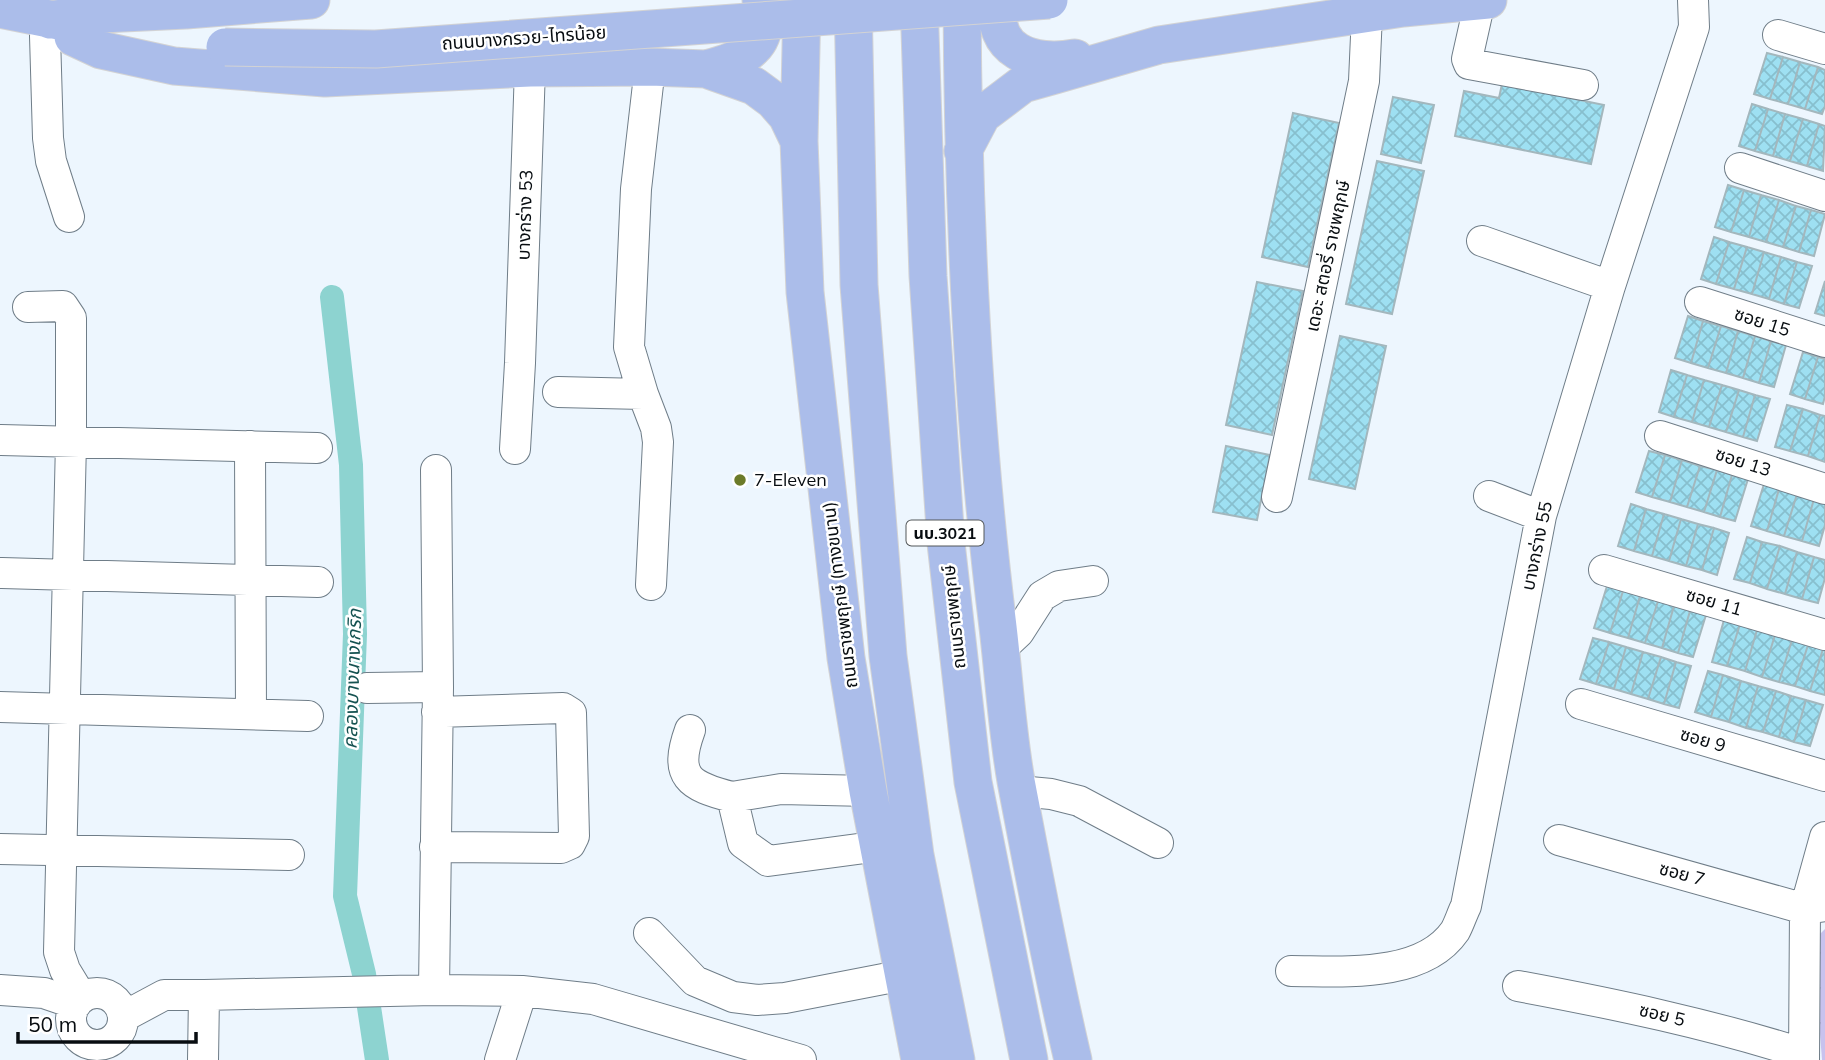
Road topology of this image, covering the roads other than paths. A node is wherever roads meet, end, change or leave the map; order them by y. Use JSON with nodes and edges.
{"nodes":[{"id":1,"x":311,"y":0,"type":"edge"},
{"id":2,"x":761,"y":0,"type":"edge"},
{"id":3,"x":802,"y":0,"type":"edge"},
{"id":4,"x":853,"y":0,"type":"edge"},
{"id":5,"x":919,"y":0,"type":"edge"},
{"id":6,"x":962,"y":0,"type":"edge"},
{"id":7,"x":999,"y":0,"type":"edge"},
{"id":8,"x":1049,"y":0,"type":"edge"},
{"id":9,"x":1693,"y":0,"type":"edge"},
{"id":10,"x":1484,"y":1,"type":"edge"},
{"id":11,"x":186,"y":5,"type":"edge"},
{"id":12,"x":1367,"y":14,"type":"junction"},
{"id":13,"x":31,"y":21,"type":"edge"},
{"id":14,"x":1779,"y":35,"type":"dead end"},
{"id":15,"x":225,"y":41,"type":"junction"},
{"id":16,"x":1159,"y":46,"type":"junction"},
{"id":17,"x":1825,"y":50,"type":"edge"},
{"id":18,"x":650,"y":66,"type":"junction"},
{"id":19,"x":530,"y":68,"type":"junction"},
{"id":20,"x":706,"y":69,"type":"junction"},
{"id":21,"x":1583,"y":85,"type":"dead end"},
{"id":22,"x":799,"y":141,"type":"junction"},
{"id":23,"x":963,"y":152,"type":"junction"},
{"id":24,"x":1740,"y":167,"type":"dead end"},
{"id":25,"x":1825,"y":196,"type":"edge"},
{"id":26,"x":69,"y":217,"type":"dead end"},
{"id":27,"x":1482,"y":241,"type":"dead end"},
{"id":28,"x":1610,"y":286,"type":"junction"},
{"id":29,"x":1700,"y":302,"type":"dead end"},
{"id":30,"x":28,"y":307,"type":"dead end"},
{"id":31,"x":1825,"y":342,"type":"edge"},
{"id":32,"x":558,"y":392,"type":"dead end"},
{"id":33,"x":643,"y":394,"type":"junction"},
{"id":34,"x":1661,"y":436,"type":"dead end"},
{"id":35,"x":1,"y":440,"type":"edge"},
{"id":36,"x":71,"y":442,"type":"junction"},
{"id":37,"x":250,"y":446,"type":"junction"},
{"id":38,"x":317,"y":448,"type":"dead end"},
{"id":39,"x":515,"y":449,"type":"dead end"},
{"id":40,"x":436,"y":470,"type":"dead end"},
{"id":41,"x":1825,"y":489,"type":"edge"},
{"id":42,"x":1489,"y":496,"type":"dead end"},
{"id":43,"x":1277,"y":497,"type":"dead end"},
{"id":44,"x":1541,"y":516,"type":"junction"},
{"id":45,"x":946,"y":543,"type":"junction"},
{"id":46,"x":1604,"y":570,"type":"dead end"},
{"id":47,"x":2,"y":573,"type":"dead end"},
{"id":48,"x":68,"y":575,"type":"junction"},
{"id":49,"x":251,"y":580,"type":"junction"},
{"id":50,"x":1093,"y":581,"type":"dead end"},
{"id":51,"x":318,"y":582,"type":"dead end"},
{"id":52,"x":651,"y":585,"type":"dead end"},
{"id":53,"x":1825,"y":635,"type":"edge"},
{"id":54,"x":1001,"y":649,"type":"junction"},
{"id":55,"x":888,"y":656,"type":"junction"},
{"id":56,"x":367,"y":688,"type":"dead end"},
{"id":57,"x":437,"y":700,"type":"junction"},
{"id":58,"x":1581,"y":704,"type":"dead end"},
{"id":59,"x":0,"y":707,"type":"edge"},
{"id":60,"x":65,"y":709,"type":"junction"},
{"id":61,"x":251,"y":714,"type":"junction"},
{"id":62,"x":308,"y":716,"type":"dead end"},
{"id":63,"x":690,"y":730,"type":"dead end"},
{"id":64,"x":1825,"y":776,"type":"edge"},
{"id":65,"x":1017,"y":785,"type":"junction"},
{"id":66,"x":868,"y":791,"type":"junction"},
{"id":67,"x":732,"y":797,"type":"junction"},
{"id":68,"x":1825,"y":837,"type":"edge"},
{"id":69,"x":1559,"y":840,"type":"dead end"},
{"id":70,"x":1158,"y":843,"type":"dead end"},
{"id":71,"x":435,"y":847,"type":"junction"},
{"id":72,"x":0,"y":849,"type":"edge"},
{"id":73,"x":62,"y":849,"type":"junction"},
{"id":74,"x":881,"y":854,"type":"junction"},
{"id":75,"x":289,"y":855,"type":"dead end"},
{"id":76,"x":1815,"y":907,"type":"edge"},
{"id":77,"x":649,"y":933,"type":"dead end"},
{"id":78,"x":1291,"y":971,"type":"dead end"},
{"id":79,"x":904,"y":975,"type":"junction"},
{"id":80,"x":1518,"y":986,"type":"dead end"},
{"id":81,"x":0,"y":990,"type":"edge"},
{"id":82,"x":435,"y":990,"type":"junction"},
{"id":83,"x":522,"y":991,"type":"junction"},
{"id":84,"x":204,"y":995,"type":"junction"},
{"id":85,"x":79,"y":1001,"type":"junction"},
{"id":86,"x":123,"y":1017,"type":"junction"},
{"id":87,"x":74,"y":1049,"type":"edge"},
{"id":88,"x":1804,"y":1057,"type":"edge"},
{"id":89,"x":203,"y":1060,"type":"edge"},
{"id":90,"x":499,"y":1060,"type":"edge"},
{"id":91,"x":802,"y":1060,"type":"edge"},
{"id":92,"x":920,"y":1060,"type":"edge"},
{"id":93,"x":956,"y":1060,"type":"edge"},
{"id":94,"x":1029,"y":1060,"type":"edge"},
{"id":95,"x":1073,"y":1060,"type":"edge"}],
"edges":[{"from":1,"to":11,"type":"main road"},
{"from":2,"to":20,"type":"main road"},
{"from":3,"to":22,"type":"main road","name":"ถนนราชพฤกษ์ (ทางขนาน)"},
{"from":4,"to":15,"type":"main road","name":"ถนนบางกรวย-ไทรน้อย"},
{"from":4,"to":55,"type":"main road"},
{"from":5,"to":45,"type":"main road","name":"ถนนราชพฤกษ์","number":"นบ.3021"},
{"from":6,"to":23,"type":"main road","number":"นบ.3021"},
{"from":7,"to":16,"type":"main road"},
{"from":8,"to":15,"type":"main road","name":"ถนนบางกรวย-ไทรน้อย","bridge":true},
{"from":9,"to":28,"type":"street","name":"บางกร่าง 55"},
{"from":10,"to":12,"type":"main road"},
{"from":10,"to":21,"type":"street"},
{"from":11,"to":13,"type":"main road"},
{"from":12,"to":16,"type":"main road"},
{"from":12,"to":43,"type":"street","name":"เดอะ สตอรี่ ราชพฤกษ์"},
{"from":13,"to":15,"type":"main road","name":"ถนนบางกรวย-ไทรน้อย"},
{"from":13,"to":19,"type":"main road"},
{"from":13,"to":26,"type":"street"},
{"from":14,"to":17,"type":"street"},
{"from":16,"to":23,"type":"main road"},
{"from":18,"to":19,"type":"main road"},
{"from":18,"to":20,"type":"main road"},
{"from":18,"to":33,"type":"street"},
{"from":19,"to":39,"type":"street","name":"บางกร่าง 53"},
{"from":20,"to":22,"type":"main road"},
{"from":22,"to":66,"type":"main road","name":"ถนนราชพฤกษ์ (ทางขนาน)"},
{"from":23,"to":54,"type":"main road","number":"นบ.3021"},
{"from":24,"to":25,"type":"street"},
{"from":27,"to":28,"type":"street"},
{"from":28,"to":44,"type":"street","name":"บางกร่าง 55"},
{"from":29,"to":31,"type":"street","name":"ซอย 15"},
{"from":30,"to":36,"type":"street"},
{"from":32,"to":33,"type":"street"},
{"from":33,"to":52,"type":"street"},
{"from":34,"to":41,"type":"street","name":"ซอย 13"},
{"from":35,"to":36,"type":"street"},
{"from":36,"to":37,"type":"street"},
{"from":36,"to":48,"type":"street"},
{"from":37,"to":38,"type":"street"},
{"from":37,"to":49,"type":"street"},
{"from":40,"to":57,"type":"street"},
{"from":42,"to":44,"type":"street"},
{"from":44,"to":78,"type":"street","name":"บางกร่าง 55"},
{"from":45,"to":65,"type":"main road"},
{"from":45,"to":94,"type":"main road","name":"ถนนราชพฤกษ์","number":"นบ.3021"},
{"from":46,"to":53,"type":"street","name":"ซอย 11"},
{"from":47,"to":48,"type":"street"},
{"from":48,"to":49,"type":"street"},
{"from":48,"to":60,"type":"street"},
{"from":49,"to":51,"type":"street"},
{"from":49,"to":61,"type":"street"},
{"from":50,"to":54,"type":"street"},
{"from":54,"to":65,"type":"main road","number":"นบ.3021"},
{"from":55,"to":74,"type":"main road"},
{"from":55,"to":93,"type":"main road"},
{"from":56,"to":57,"type":"street"},
{"from":57,"to":71,"type":"street"},
{"from":57,"to":71,"type":"street"},
{"from":58,"to":64,"type":"street","name":"ซอย 9"},
{"from":59,"to":60,"type":"street"},
{"from":60,"to":61,"type":"street"},
{"from":60,"to":73,"type":"street"},
{"from":61,"to":62,"type":"street"},
{"from":63,"to":67,"type":"street"},
{"from":65,"to":70,"type":"street"},
{"from":65,"to":95,"type":"main road","number":"นบ.3021"},
{"from":66,"to":67,"type":"street"},
{"from":66,"to":74,"type":"main road","name":"ถนนราชพฤกษ์ (ทางขนาน)"},
{"from":67,"to":74,"type":"street"},
{"from":68,"to":76,"type":"street"},
{"from":69,"to":76,"type":"street","name":"ซอย 7"},
{"from":71,"to":82,"type":"street"},
{"from":72,"to":73,"type":"street"},
{"from":73,"to":75,"type":"street"},
{"from":73,"to":85,"type":"street"},
{"from":74,"to":79,"type":"main road","name":"ถนนราชพฤกษ์ (ทางขนาน)"},
{"from":76,"to":88,"type":"street"},
{"from":77,"to":79,"type":"street"},
{"from":79,"to":92,"type":"main road","name":"ถนนราชพฤกษ์ (ทางขนาน)"},
{"from":80,"to":88,"type":"street","name":"ซอย 5"},
{"from":81,"to":85,"type":"street"},
{"from":82,"to":83,"type":"street"},
{"from":82,"to":84,"type":"street"},
{"from":83,"to":90,"type":"street"},
{"from":83,"to":91,"type":"street"},
{"from":84,"to":86,"type":"street"},
{"from":84,"to":89,"type":"street"},
{"from":85,"to":86,"type":"street"},
{"from":85,"to":87,"type":"street"},
{"from":86,"to":87,"type":"street"}]}
